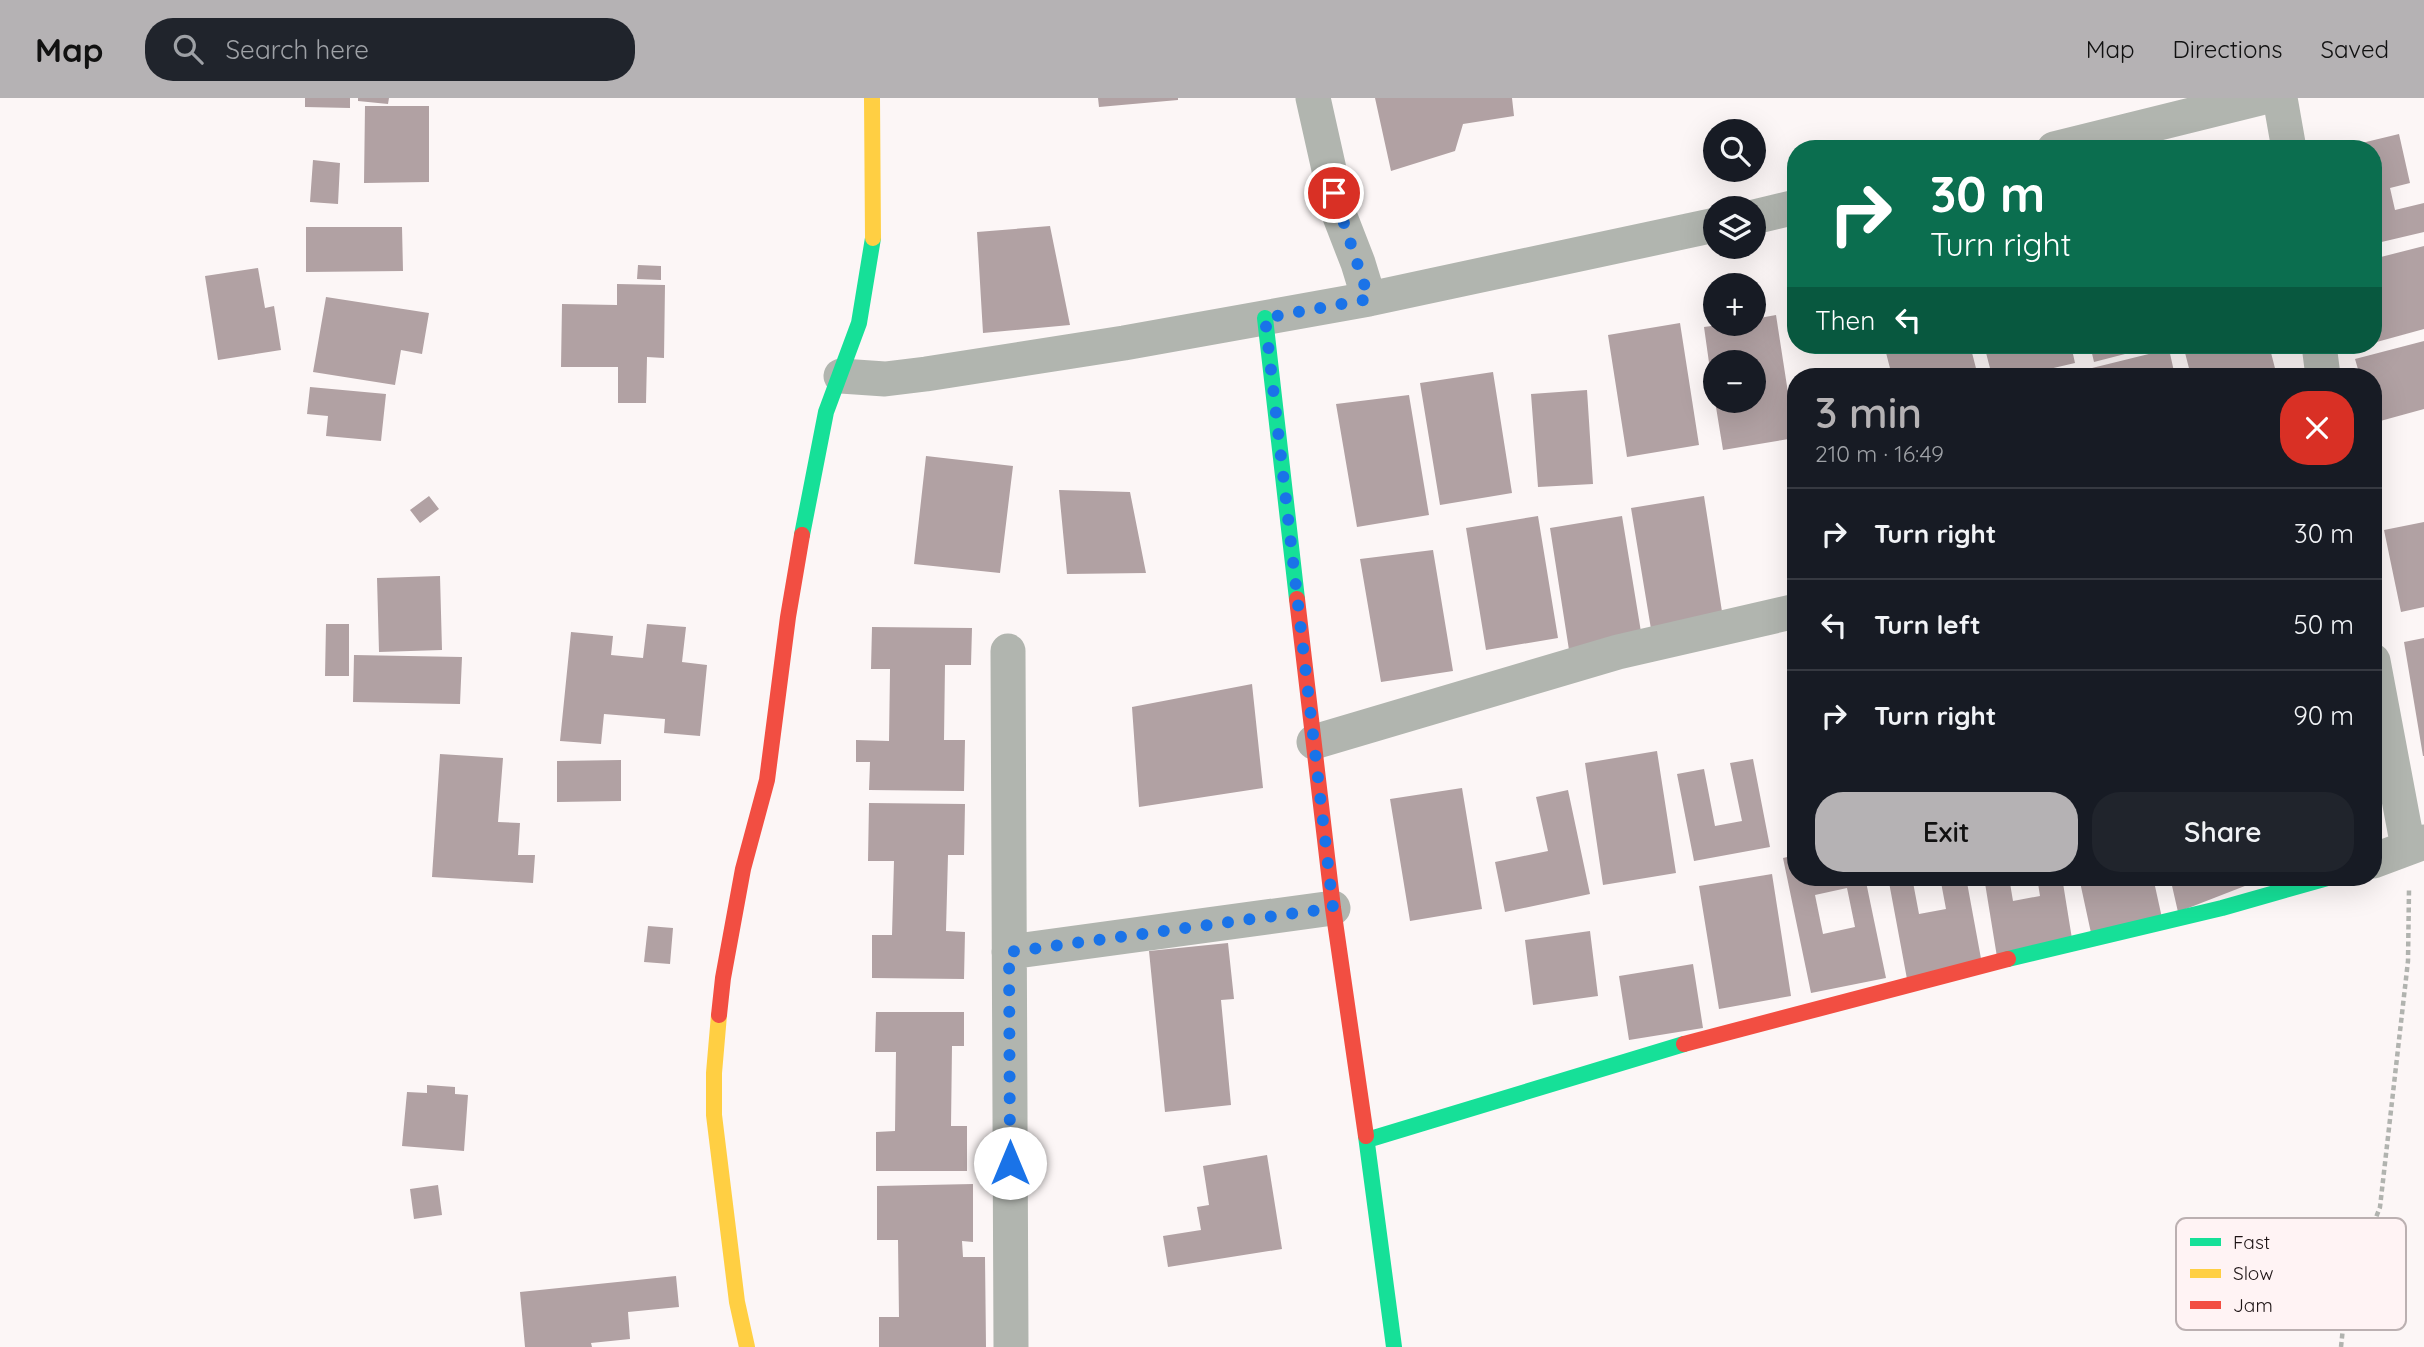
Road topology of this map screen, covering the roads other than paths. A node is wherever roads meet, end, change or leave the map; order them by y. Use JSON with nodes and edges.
{"nodes":[{"id":1,"x":872,"y":98,"type":"edge"},
{"id":2,"x":1313,"y":98,"type":"edge"},
{"id":3,"x":2260,"y":98,"type":"edge"},
{"id":4,"x":2280,"y":98,"type":"edge"},
{"id":5,"x":2090,"y":140,"type":"edge"},
{"id":6,"x":2287,"y":140,"type":"edge"},
{"id":7,"x":1787,"y":209,"type":"edge"},
{"id":8,"x":1766,"y":214,"type":"edge"},
{"id":9,"x":1703,"y":228,"type":"edge"},
{"id":10,"x":1369,"y":299,"type":"junction"},
{"id":11,"x":1265,"y":318,"type":"junction"},
{"id":12,"x":841,"y":376,"type":"junction"},
{"id":13,"x":1787,"y":613,"type":"edge"},
{"id":14,"x":1008,"y":651,"type":"dead end"},
{"id":15,"x":2382,"y":700,"type":"edge"},
{"id":16,"x":1314,"y":741,"type":"junction"},
{"id":17,"x":2416,"y":845,"type":"edge"},
{"id":18,"x":2382,"y":857,"type":"edge"},
{"id":19,"x":2299,"y":886,"type":"edge"},
{"id":20,"x":1333,"y":908,"type":"junction"},
{"id":21,"x":1009,"y":952,"type":"junction"},
{"id":22,"x":1367,"y":1140,"type":"junction"},
{"id":23,"x":747,"y":1347,"type":"edge"},
{"id":24,"x":1012,"y":1347,"type":"edge"},
{"id":25,"x":1394,"y":1347,"type":"edge"}],
"edges":[{"from":1,"to":12,"type":"street"},
{"from":2,"to":10,"type":"street"},
{"from":3,"to":5,"type":"street"},
{"from":4,"to":6,"type":"street"},
{"from":7,"to":8,"type":"street"},
{"from":9,"to":10,"type":"street"},
{"from":10,"to":11,"type":"street"},
{"from":11,"to":12,"type":"street"},
{"from":11,"to":16,"type":"street"},
{"from":12,"to":23,"type":"street"},
{"from":13,"to":16,"type":"street"},
{"from":14,"to":21,"type":"street"},
{"from":15,"to":17,"type":"street"},
{"from":16,"to":20,"type":"street"},
{"from":17,"to":18,"type":"street"},
{"from":19,"to":22,"type":"street"},
{"from":20,"to":21,"type":"street"},
{"from":20,"to":22,"type":"street"},
{"from":21,"to":24,"type":"street"},
{"from":22,"to":25,"type":"street"}]}
